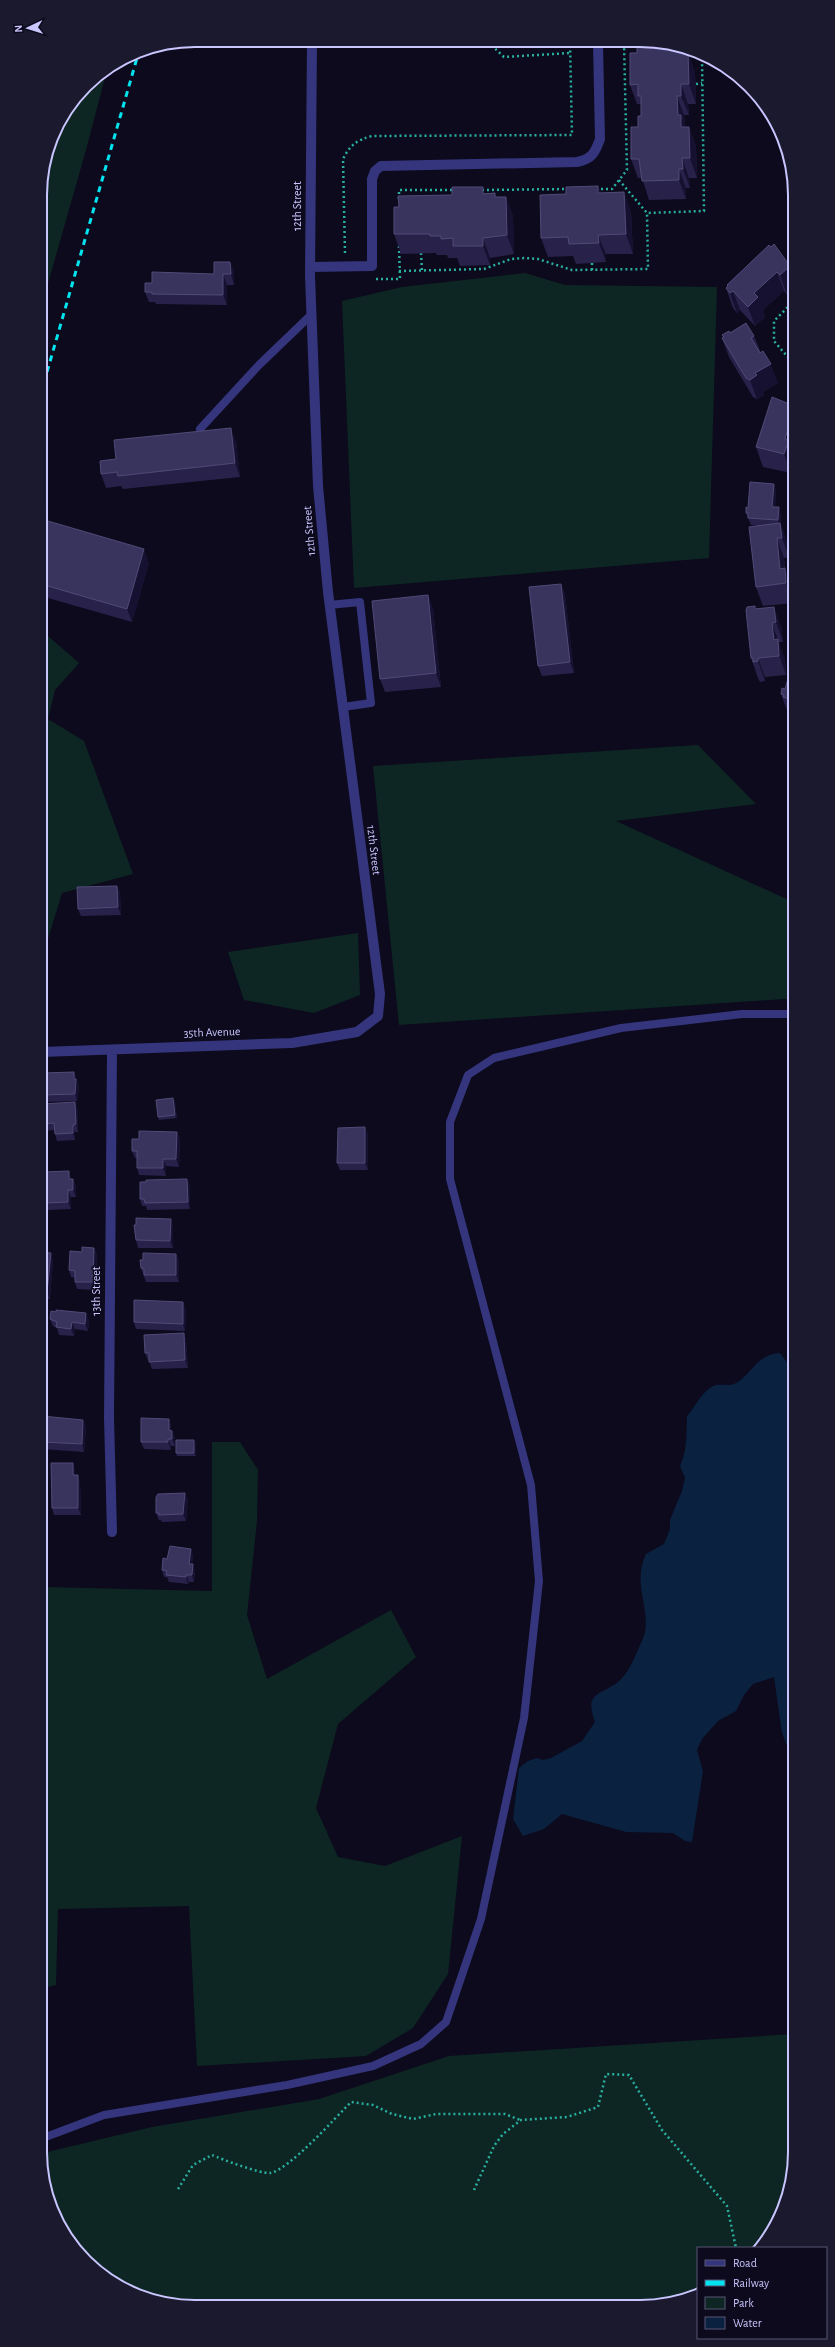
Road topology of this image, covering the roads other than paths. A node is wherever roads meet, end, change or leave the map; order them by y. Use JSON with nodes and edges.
{"nodes":[{"id":1,"x":312,"y":47,"type":"edge"},
{"id":2,"x":598,"y":47,"type":"edge"},
{"id":3,"x":310,"y":267,"type":"junction"},
{"id":4,"x":311,"y":315,"type":"junction"},
{"id":5,"x":200,"y":429,"type":"dead end"},
{"id":6,"x":329,"y":605,"type":"junction"},
{"id":7,"x":343,"y":707,"type":"junction"},
{"id":8,"x":788,"y":1014,"type":"edge"},
{"id":9,"x":378,"y":1016,"type":"joint"},
{"id":10,"x":112,"y":1051,"type":"junction"},
{"id":11,"x":47,"y":1052,"type":"edge"},
{"id":12,"x":112,"y":1532,"type":"dead end"},
{"id":13,"x":47,"y":2136,"type":"edge"}],
"edges":[{"from":1,"to":3,"type":"street","name":"12th Street"},
{"from":2,"to":3,"type":"street"},
{"from":3,"to":4,"type":"street","name":"12th Street"},
{"from":4,"to":5,"type":"lane"},
{"from":4,"to":6,"type":"street","name":"12th Street"},
{"from":6,"to":7,"type":"street","name":"12th Street"},
{"from":6,"to":7,"type":"lane"},
{"from":7,"to":9,"type":"street","name":"12th Street"},
{"from":8,"to":13,"type":"lane"},
{"from":9,"to":10,"type":"street","name":"35th Avenue"},
{"from":10,"to":11,"type":"street","name":"35th Avenue"},
{"from":10,"to":12,"type":"street","name":"13th Street"}]}
